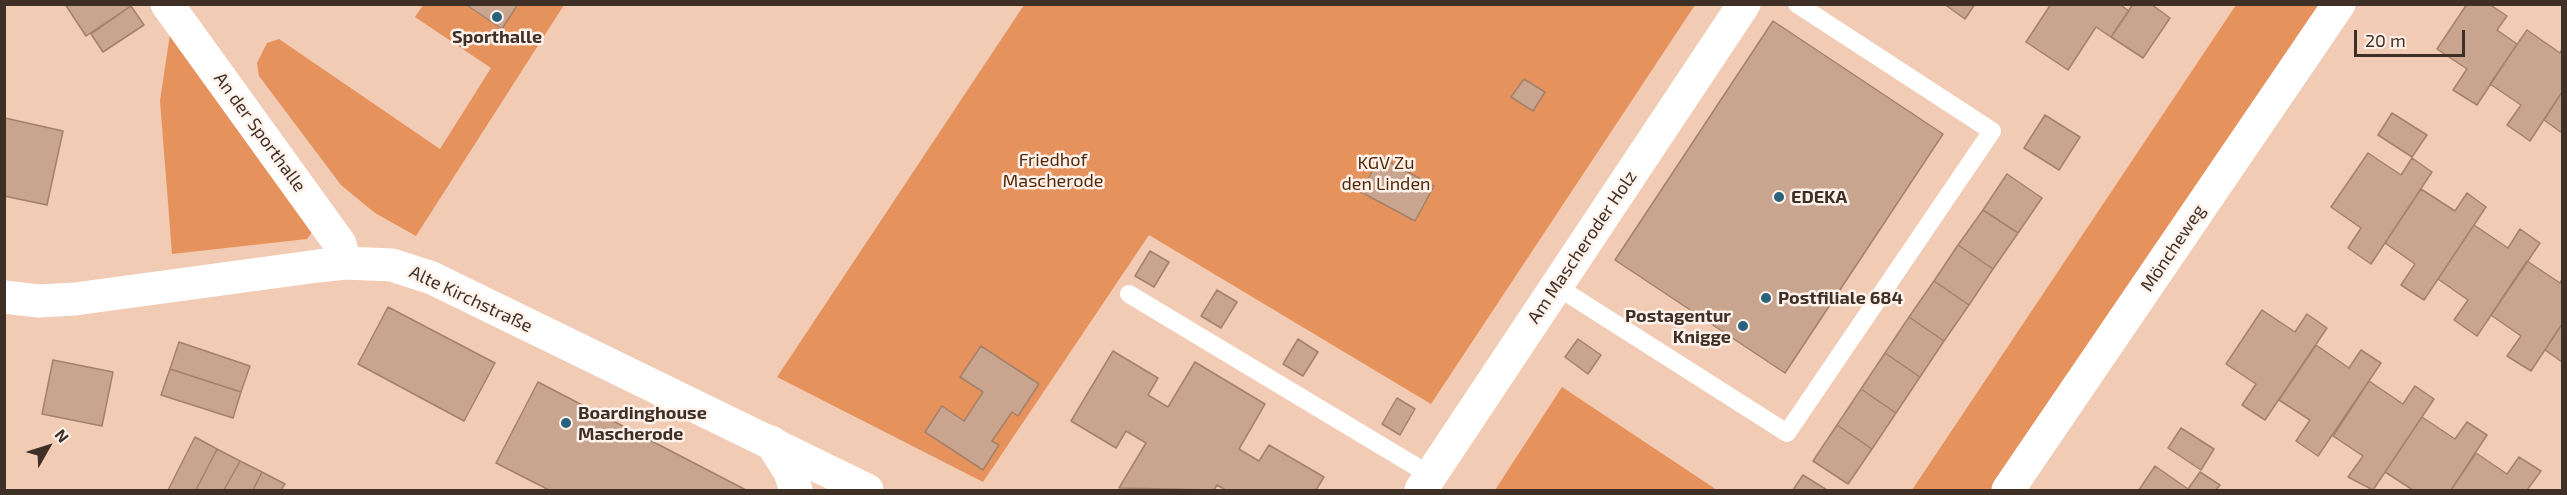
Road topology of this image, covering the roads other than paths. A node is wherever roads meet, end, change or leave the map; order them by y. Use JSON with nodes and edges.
{"nodes":[{"id":1,"x":167,"y":4,"type":"edge"},
{"id":2,"x":1744,"y":4,"type":"edge"},
{"id":3,"x":1797,"y":4,"type":"edge"},
{"id":4,"x":2339,"y":4,"type":"edge"},
{"id":5,"x":345,"y":263,"type":"junction"},
{"id":6,"x":1556,"y":286,"type":"junction"},
{"id":7,"x":1129,"y":294,"type":"dead end"},
{"id":8,"x":4,"y":297,"type":"edge"},
{"id":9,"x":771,"y":442,"type":"junction"},
{"id":10,"x":1426,"y":483,"type":"edge"},
{"id":11,"x":796,"y":490,"type":"edge"},
{"id":12,"x":867,"y":490,"type":"edge"},
{"id":13,"x":2008,"y":490,"type":"edge"}],
"edges":[{"from":1,"to":5,"type":"main road","name":"An der Sporthalle"},
{"from":2,"to":6,"type":"main road","name":"Am Mascheroder Holz"},
{"from":3,"to":6,"type":"lane"},
{"from":4,"to":13,"type":"main road","name":"Möncheweg"},
{"from":5,"to":8,"type":"main road","name":"Alte Kirchstraße"},
{"from":5,"to":9,"type":"main road","name":"Alte Kirchstraße"},
{"from":6,"to":10,"type":"main road","name":"Am Mascheroder Holz"},
{"from":7,"to":10,"type":"lane"},
{"from":9,"to":11,"type":"main road"},
{"from":9,"to":12,"type":"main road","name":"Alte Kirchstraße"}]}
